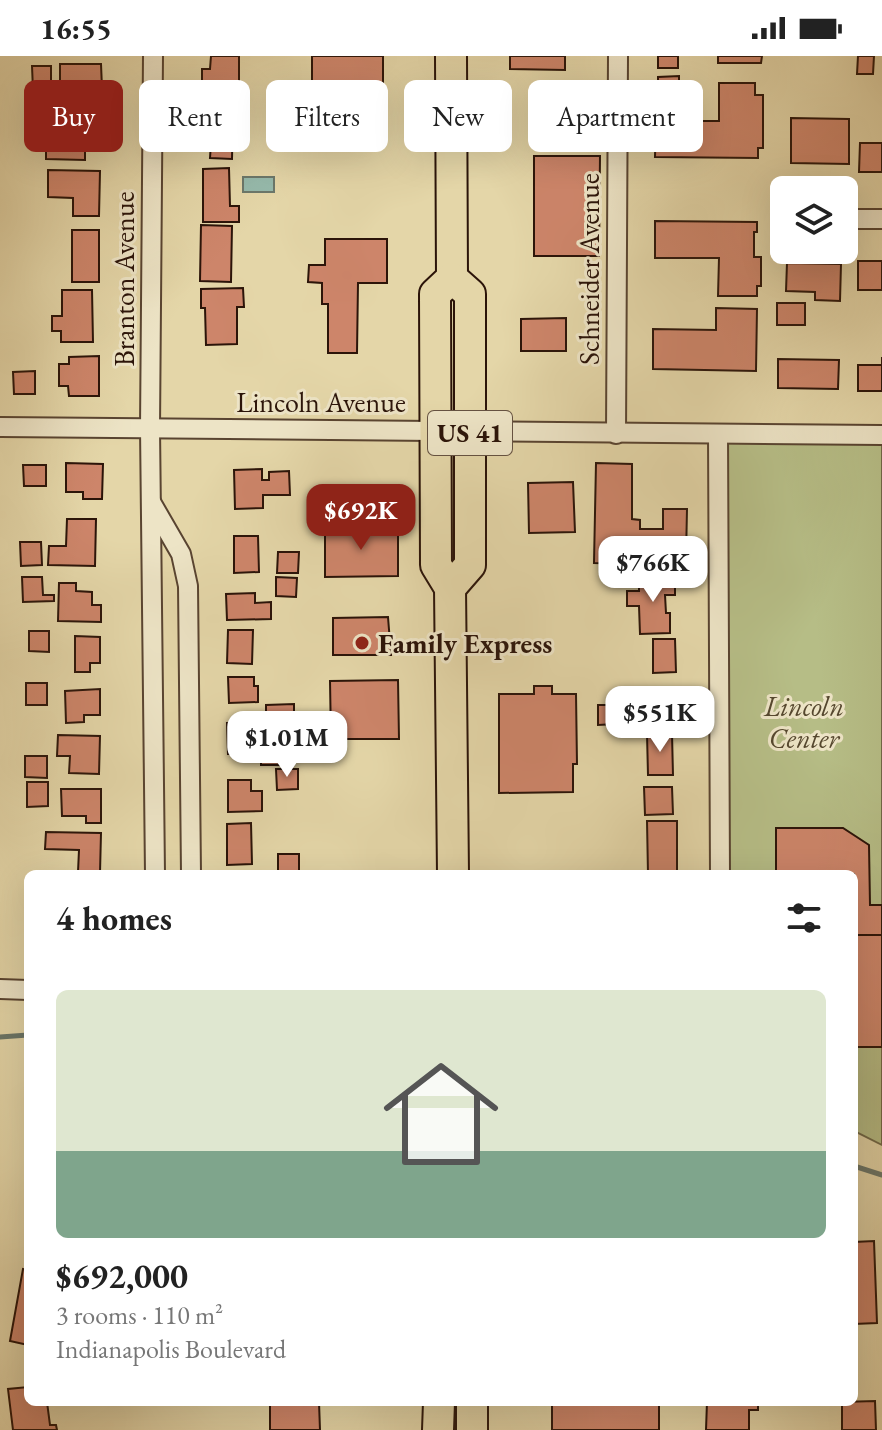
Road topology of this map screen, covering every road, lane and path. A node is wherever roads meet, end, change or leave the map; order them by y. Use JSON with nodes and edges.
{"nodes":[{"id":1,"x":153,"y":56,"type":"edge"},
{"id":2,"x":451,"y":56,"type":"edge"},
{"id":3,"x":618,"y":56,"type":"edge"},
{"id":4,"x":858,"y":219,"type":"edge"},
{"id":5,"x":882,"y":219,"type":"edge"},
{"id":6,"x":452,"y":278,"type":"junction"},
{"id":7,"x":0,"y":427,"type":"edge"},
{"id":8,"x":150,"y":428,"type":"junction"},
{"id":9,"x":436,"y":431,"type":"junction"},
{"id":10,"x":470,"y":431,"type":"junction"},
{"id":11,"x":616,"y":434,"type":"junction"},
{"id":12,"x":718,"y":434,"type":"junction"},
{"id":13,"x":882,"y":435,"type":"edge"},
{"id":14,"x":151,"y":502,"type":"junction"},
{"id":15,"x":450,"y":588,"type":"junction"},
{"id":16,"x":155,"y":870,"type":"edge"},
{"id":17,"x":191,"y":870,"type":"edge"},
{"id":18,"x":453,"y":870,"type":"edge"},
{"id":19,"x":720,"y":870,"type":"edge"},
{"id":20,"x":0,"y":989,"type":"edge"},
{"id":21,"x":24,"y":990,"type":"edge"},
{"id":22,"x":439,"y":1406,"type":"edge"},
{"id":23,"x":472,"y":1406,"type":"edge"},
{"id":24,"x":438,"y":1430,"type":"edge"},
{"id":25,"x":472,"y":1430,"type":"edge"}],
"edges":[{"from":1,"to":8,"type":"street","name":"Branton Avenue"},
{"from":2,"to":6,"type":"highway","number":"US 41"},
{"from":3,"to":11,"type":"street","name":"Schneider Avenue"},
{"from":4,"to":5,"type":"street"},
{"from":6,"to":9,"type":"highway","number":"US 41"},
{"from":6,"to":10,"type":"highway","number":"US 41"},
{"from":7,"to":8,"type":"street","name":"Lincoln Avenue"},
{"from":8,"to":9,"type":"street","name":"Lincoln Avenue"},
{"from":8,"to":14,"type":"street","name":"Branton Avenue"},
{"from":9,"to":10,"type":"street","name":"Lincoln Avenue"},
{"from":9,"to":15,"type":"highway","number":"US 41"},
{"from":10,"to":11,"type":"street","name":"Lincoln Avenue"},
{"from":10,"to":15,"type":"highway","number":"US 41"},
{"from":11,"to":12,"type":"street","name":"Lincoln Avenue"},
{"from":12,"to":13,"type":"street","name":"Lincoln Avenue"},
{"from":12,"to":19,"type":"street"},
{"from":14,"to":16,"type":"street","name":"Branton Avenue"},
{"from":14,"to":17,"type":"street","name":"Branton Avenue"},
{"from":15,"to":18,"type":"highway","number":"US 41"},
{"from":20,"to":21,"type":"street"},
{"from":22,"to":24,"type":"highway"},
{"from":23,"to":25,"type":"highway"}]}
